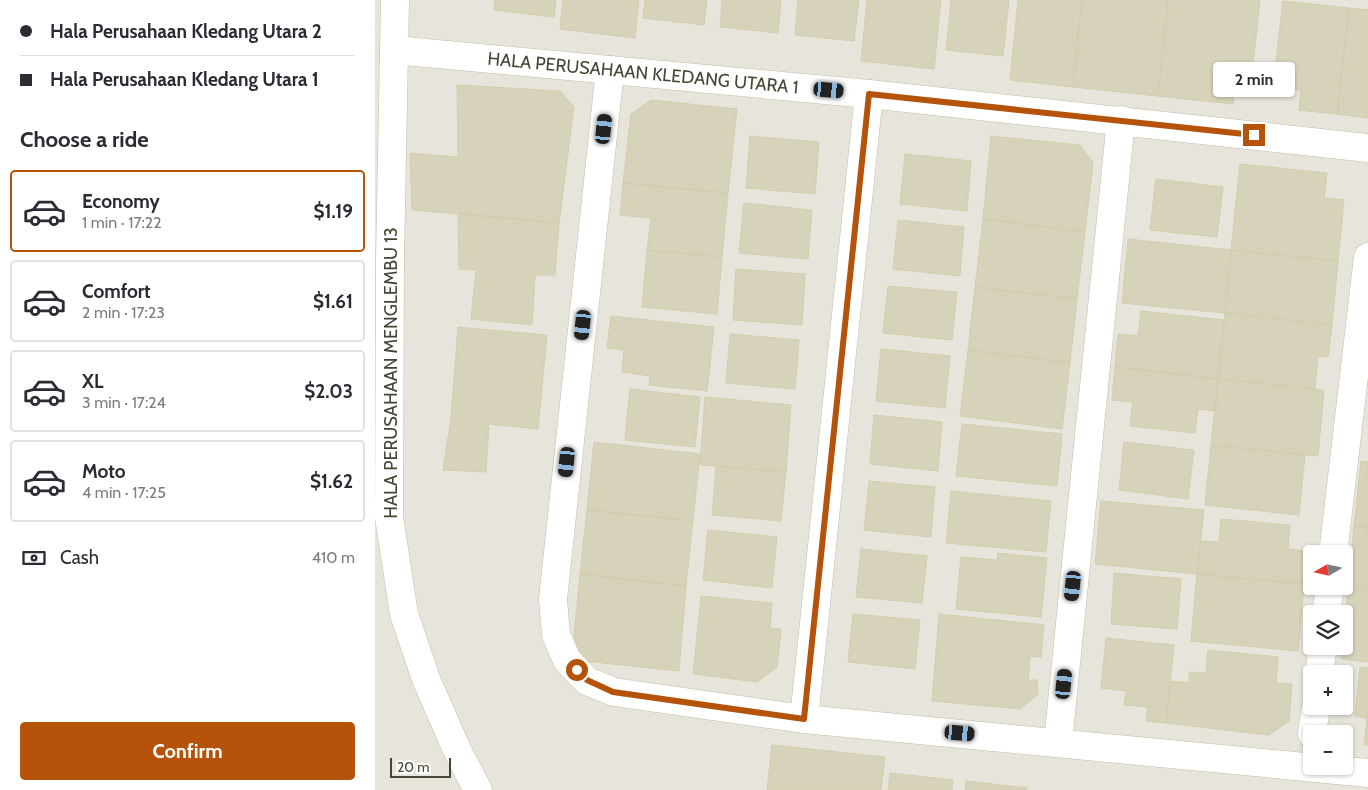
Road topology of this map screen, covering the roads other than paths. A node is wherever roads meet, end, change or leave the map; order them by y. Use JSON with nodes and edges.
{"nodes":[{"id":1,"x":395,"y":0,"type":"edge"},
{"id":2,"x":394,"y":50,"type":"junction"},
{"id":3,"x":610,"y":70,"type":"junction"},
{"id":4,"x":869,"y":94,"type":"junction"},
{"id":5,"x":1121,"y":120,"type":"junction"},
{"id":6,"x":1368,"y":148,"type":"edge"},
{"id":7,"x":1368,"y":258,"type":"edge"},
{"id":8,"x":1334,"y":545,"type":"edge"},
{"id":9,"x":804,"y":719,"type":"junction"},
{"id":10,"x":1058,"y":742,"type":"junction"},
{"id":11,"x":1303,"y":755,"type":"edge"},
{"id":12,"x":1353,"y":768,"type":"edge"},
{"id":13,"x":1368,"y":773,"type":"edge"},
{"id":14,"x":478,"y":790,"type":"edge"}],
"edges":[{"from":1,"to":2,"type":"street","name":"HALA PERUSAHAAN MENGLEMBU 13"},
{"from":2,"to":3,"type":"street","name":"HALA PERUSAHAAN KLEDANG UTARA 1"},
{"from":2,"to":14,"type":"street","name":"HALA PERUSAHAAN MENGLEMBU 13"},
{"from":3,"to":4,"type":"street","name":"HALA PERUSAHAAN KLEDANG UTARA 1"},
{"from":3,"to":9,"type":"street"},
{"from":4,"to":5,"type":"street","name":"HALA PERUSAHAAN KLEDANG UTARA 1"},
{"from":4,"to":9,"type":"street"},
{"from":5,"to":6,"type":"street","name":"HALA PERUSAHAAN KLEDANG UTARA 1"},
{"from":5,"to":10,"type":"street"},
{"from":7,"to":8,"type":"street"},
{"from":9,"to":10,"type":"street"},
{"from":10,"to":11,"type":"street"},
{"from":12,"to":13,"type":"street"}]}
